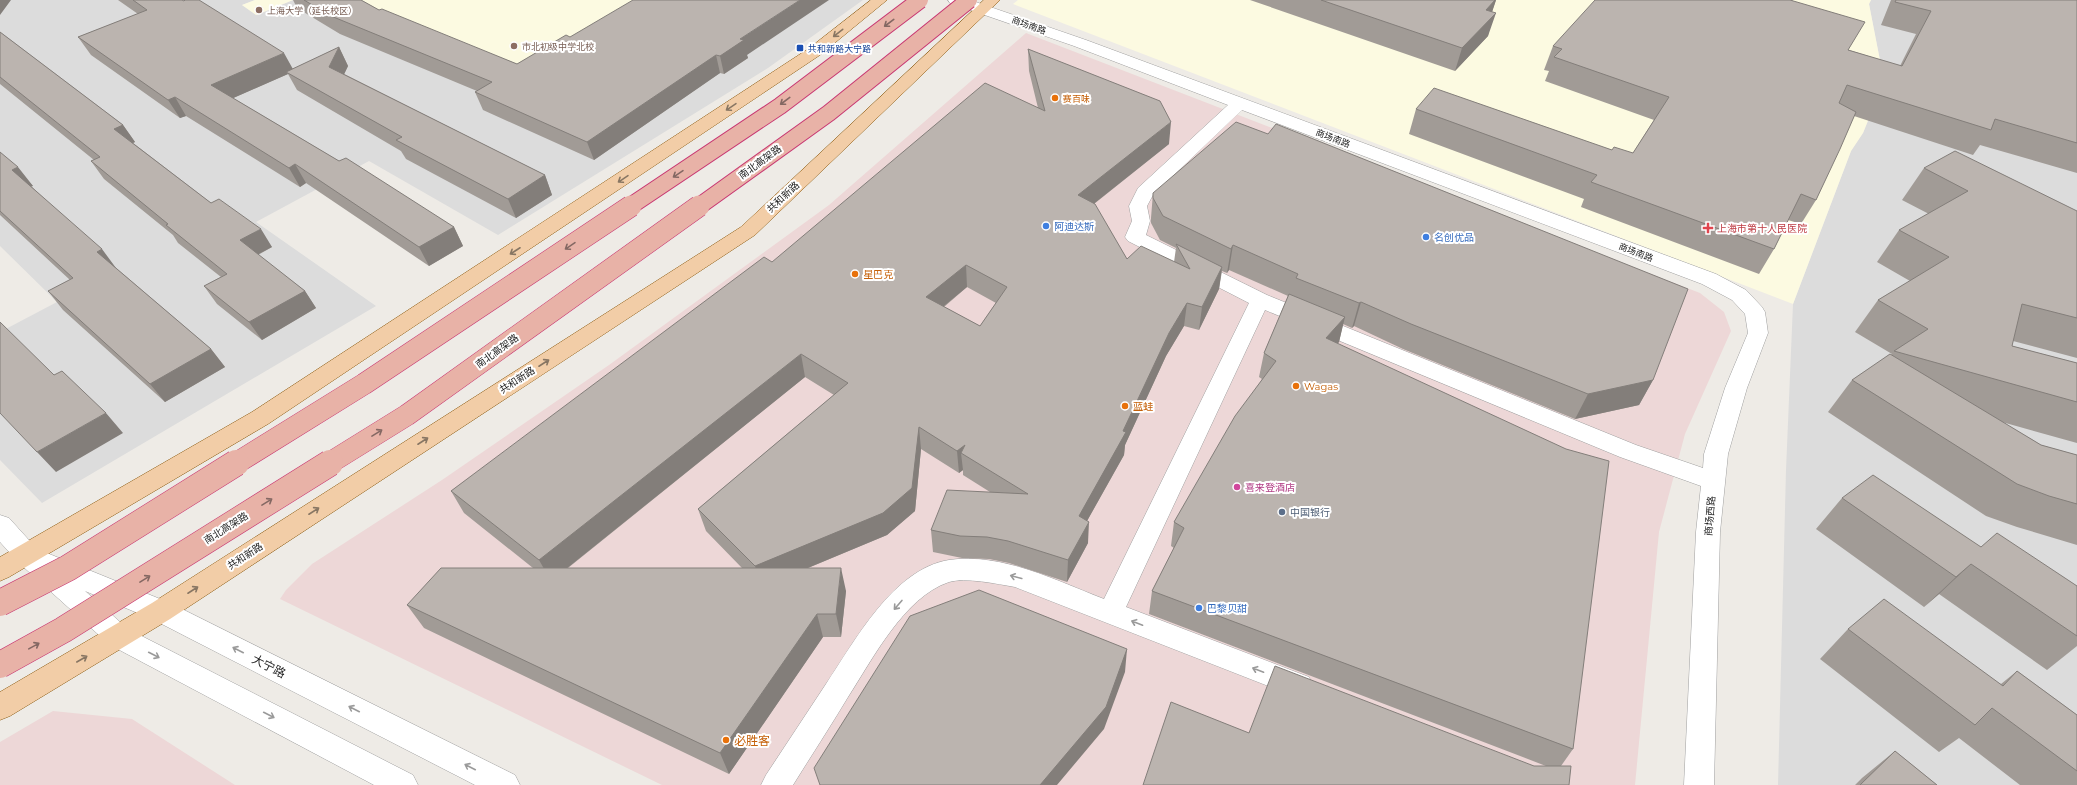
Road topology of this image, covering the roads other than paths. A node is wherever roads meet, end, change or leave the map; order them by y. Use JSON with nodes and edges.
{"nodes":[{"id":1,"x":880,"y":0,"type":"edge"},
{"id":2,"x":920,"y":0,"type":"edge"},
{"id":3,"x":955,"y":0,"type":"edge"},
{"id":4,"x":982,"y":3,"type":"edge"},
{"id":5,"x":1240,"y":103,"type":"junction"},
{"id":6,"x":1710,"y":279,"type":"joint"},
{"id":7,"x":1260,"y":300,"type":"junction"},
{"id":8,"x":1713,"y":481,"type":"junction"},
{"id":9,"x":0,"y":525,"type":"edge"},
{"id":10,"x":28,"y":556,"type":"junction"},
{"id":11,"x":0,"y":570,"type":"edge"},
{"id":12,"x":0,"y":603,"type":"edge"},
{"id":13,"x":161,"y":611,"type":"junction"},
{"id":14,"x":1110,"y":613,"type":"junction"},
{"id":15,"x":119,"y":637,"type":"junction"},
{"id":16,"x":0,"y":665,"type":"edge"},
{"id":17,"x":1318,"y":693,"type":"edge"},
{"id":18,"x":0,"y":707,"type":"edge"},
{"id":19,"x":403,"y":785,"type":"edge"},
{"id":20,"x":505,"y":785,"type":"edge"},
{"id":21,"x":776,"y":785,"type":"edge"},
{"id":22,"x":1699,"y":785,"type":"edge"}],
"edges":[{"from":1,"to":10,"type":"main road","one_way":true},
{"from":2,"to":12,"type":"highway","one_way":true,"bridge":true},
{"from":3,"to":4,"type":"street","name":"商场南路"},
{"from":4,"to":5,"type":"street","name":"商场南路"},
{"from":13,"to":4,"type":"main road","name":"共和新路","one_way":true},
{"from":16,"to":4,"type":"highway","name":"南北高架路","one_way":true,"bridge":true},
{"from":5,"to":6,"type":"street","name":"商场南路"},
{"from":5,"to":7,"type":"street"},
{"from":6,"to":8,"type":"street","name":"商场西路"},
{"from":7,"to":8,"type":"street"},
{"from":7,"to":14,"type":"street"},
{"from":8,"to":22,"type":"street","name":"商场西路"},
{"from":9,"to":10,"type":"street","name":"大宁路"},
{"from":10,"to":11,"type":"main road"},
{"from":10,"to":13,"type":"street","name":"大宁路"},
{"from":10,"to":15,"type":"street","name":"大宁路"},
{"from":13,"to":15,"type":"main road","name":"共和新路"},
{"from":20,"to":13,"type":"street","name":"大宁路","one_way":true},
{"from":17,"to":14,"type":"street","one_way":true},
{"from":14,"to":21,"type":"street","one_way":true},
{"from":18,"to":15,"type":"main road","name":"共和新路","one_way":true},
{"from":15,"to":19,"type":"street","name":"大宁路","one_way":true}]}
